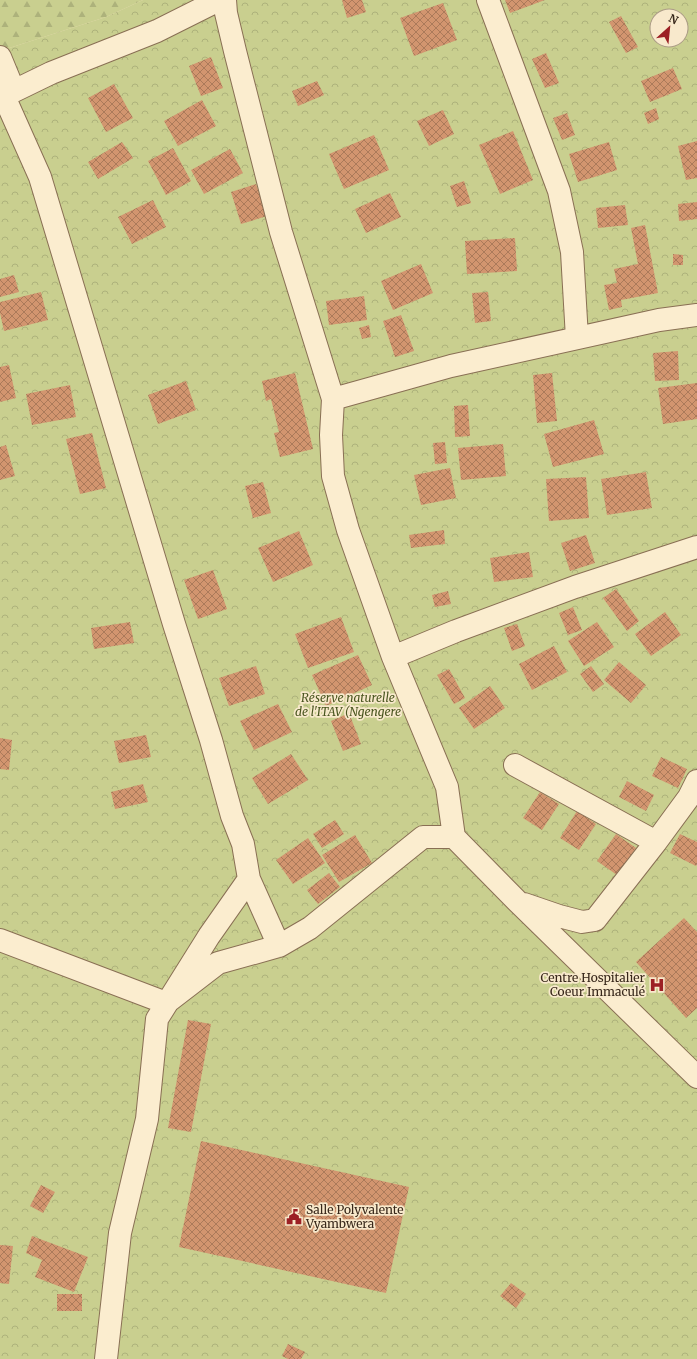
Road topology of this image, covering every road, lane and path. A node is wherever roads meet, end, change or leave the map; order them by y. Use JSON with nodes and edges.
{"nodes":[{"id":1,"x":218,"y":0,"type":"edge"},
{"id":2,"x":225,"y":0,"type":"edge"},
{"id":3,"x":488,"y":0,"type":"edge"},
{"id":4,"x":0,"y":57,"type":"edge"},
{"id":5,"x":6,"y":93,"type":"edge"},
{"id":6,"x":697,"y":315,"type":"edge"},
{"id":7,"x":578,"y":338,"type":"junction"},
{"id":8,"x":334,"y":399,"type":"junction"},
{"id":9,"x":697,"y":547,"type":"edge"},
{"id":10,"x":393,"y":657,"type":"junction"},
{"id":11,"x":516,"y":765,"type":"dead end"},
{"id":12,"x":697,"y":781,"type":"edge"},
{"id":13,"x":454,"y":837,"type":"junction"},
{"id":14,"x":656,"y":842,"type":"junction"},
{"id":15,"x":249,"y":879,"type":"junction"},
{"id":16,"x":517,"y":901,"type":"junction"},
{"id":17,"x":0,"y":940,"type":"edge"},
{"id":18,"x":279,"y":946,"type":"junction"},
{"id":19,"x":166,"y":1003,"type":"junction"},
{"id":20,"x":697,"y":1077,"type":"edge"},
{"id":21,"x":106,"y":1359,"type":"edge"}],
"edges":[{"from":1,"to":5,"type":"street"},
{"from":2,"to":8,"type":"street"},
{"from":3,"to":7,"type":"street"},
{"from":4,"to":5,"type":"street"},
{"from":5,"to":15,"type":"street"},
{"from":6,"to":7,"type":"street"},
{"from":7,"to":8,"type":"street"},
{"from":8,"to":10,"type":"street"},
{"from":9,"to":10,"type":"street"},
{"from":10,"to":13,"type":"street"},
{"from":11,"to":14,"type":"street"},
{"from":12,"to":14,"type":"street"},
{"from":13,"to":16,"type":"street"},
{"from":13,"to":18,"type":"street"},
{"from":14,"to":16,"type":"street"},
{"from":15,"to":18,"type":"street"},
{"from":15,"to":19,"type":"street"},
{"from":16,"to":20,"type":"street"},
{"from":17,"to":19,"type":"street"},
{"from":18,"to":19,"type":"street"},
{"from":19,"to":21,"type":"street"}]}
